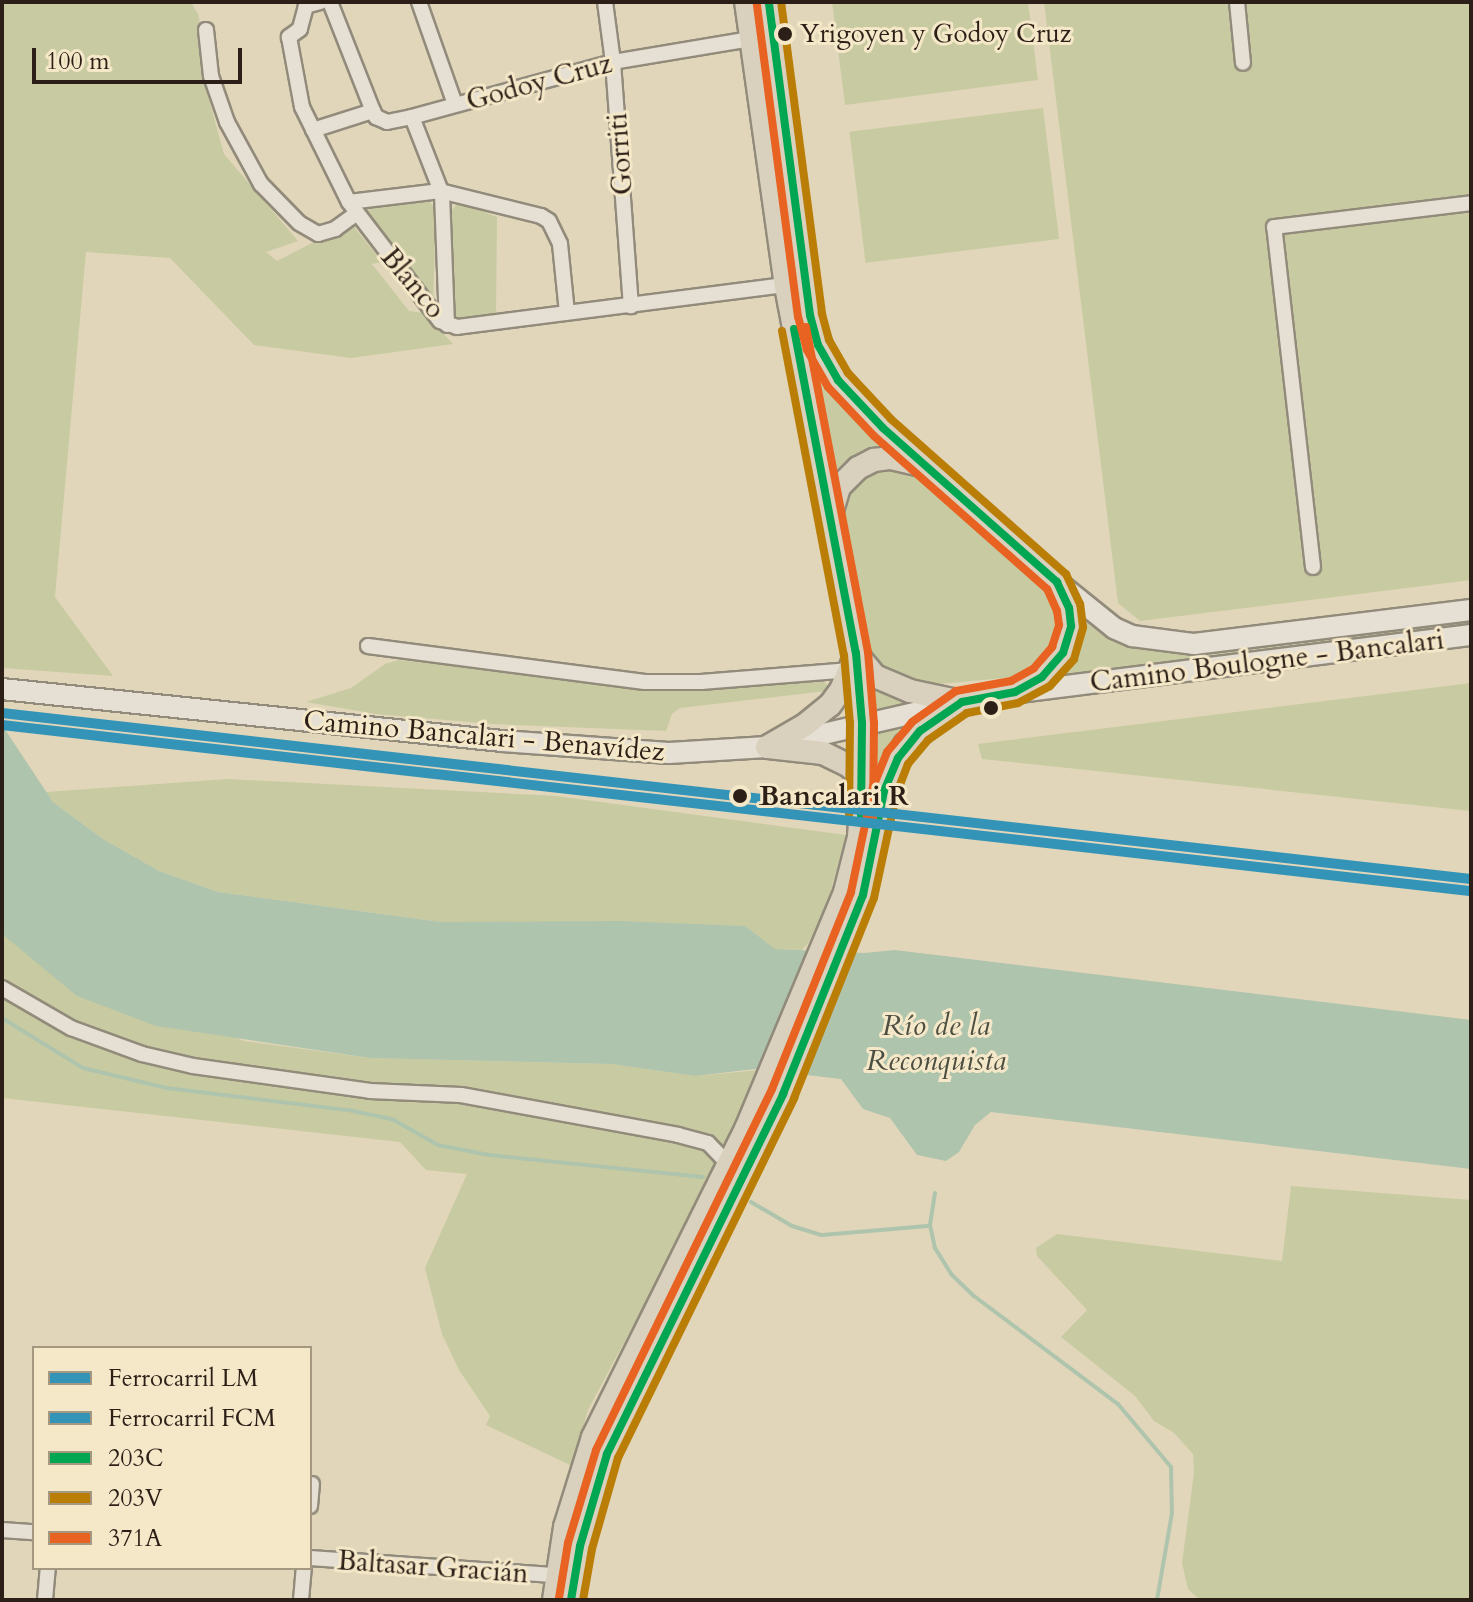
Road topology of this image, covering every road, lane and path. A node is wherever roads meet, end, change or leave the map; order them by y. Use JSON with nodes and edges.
{"nodes":[{"id":1,"x":330,"y":2,"type":"edge"},
{"id":2,"x":419,"y":2,"type":"edge"},
{"id":3,"x":605,"y":2,"type":"edge"},
{"id":4,"x":746,"y":2,"type":"edge"},
{"id":5,"x":769,"y":2,"type":"edge"},
{"id":6,"x":1237,"y":2,"type":"edge"},
{"id":7,"x":313,"y":4,"type":"edge"},
{"id":8,"x":206,"y":30,"type":"dead end"},
{"id":9,"x":763,"y":38,"type":"junction"},
{"id":10,"x":613,"y":62,"type":"junction"},
{"id":11,"x":1243,"y":63,"type":"dead end"},
{"id":12,"x":455,"y":104,"type":"junction"},
{"id":13,"x":373,"y":111,"type":"junction"},
{"id":14,"x":412,"y":117,"type":"junction"},
{"id":15,"x":313,"y":130,"type":"junction"},
{"id":16,"x":440,"y":191,"type":"junction"},
{"id":17,"x":1471,"y":203,"type":"edge"},
{"id":18,"x":353,"y":207,"type":"junction"},
{"id":19,"x":796,"y":284,"type":"junction"},
{"id":20,"x":631,"y":306,"type":"junction"},
{"id":21,"x":567,"y":313,"type":"junction"},
{"id":22,"x":447,"y":325,"type":"junction"},
{"id":23,"x":923,"y":465,"type":"junction"},
{"id":24,"x":829,"y":522,"type":"junction"},
{"id":25,"x":1313,"y":567,"type":"dead end"},
{"id":26,"x":1057,"y":582,"type":"junction"},
{"id":27,"x":1471,"y":610,"type":"edge"},
{"id":28,"x":1471,"y":635,"type":"edge"},
{"id":29,"x":368,"y":646,"type":"dead end"},
{"id":30,"x":853,"y":662,"type":"junction"},
{"id":31,"x":5,"y":689,"type":"edge"},
{"id":32,"x":1015,"y":692,"type":"junction"},
{"id":33,"x":962,"y":702,"type":"junction"},
{"id":34,"x":862,"y":723,"type":"junction"},
{"id":35,"x":767,"y":747,"type":"junction"},
{"id":36,"x":863,"y":779,"type":"junction"},
{"id":37,"x":837,"y":938,"type":"junction"},
{"id":38,"x":2,"y":988,"type":"edge"},
{"id":39,"x":773,"y":1092,"type":"junction"},
{"id":40,"x":728,"y":1164,"type":"junction"},
{"id":41,"x":2,"y":1530,"type":"edge"},
{"id":42,"x":32,"y":1532,"type":"edge"},
{"id":43,"x":312,"y":1558,"type":"edge"},
{"id":44,"x":48,"y":1570,"type":"edge"},
{"id":45,"x":304,"y":1570,"type":"edge"},
{"id":46,"x":556,"y":1575,"type":"junction"},
{"id":47,"x":45,"y":1600,"type":"edge"},
{"id":48,"x":301,"y":1600,"type":"edge"},
{"id":49,"x":554,"y":1600,"type":"edge"},
{"id":50,"x":571,"y":1600,"type":"edge"}],
"edges":[{"from":1,"to":13,"type":"street"},
{"from":2,"to":12,"type":"street"},
{"from":3,"to":10,"type":"street","name":"Gorriti"},
{"from":4,"to":9,"type":"main road"},
{"from":5,"to":9,"type":"main road"},
{"from":6,"to":11,"type":"street"},
{"from":7,"to":15,"type":"street","name":"Blanco"},
{"from":8,"to":18,"type":"street"},
{"from":9,"to":10,"type":"street","name":"Godoy Cruz"},
{"from":9,"to":19,"type":"main road"},
{"from":10,"to":12,"type":"street","name":"Godoy Cruz"},
{"from":10,"to":20,"type":"street","name":"Gorriti"},
{"from":12,"to":14,"type":"street","name":"Godoy Cruz"},
{"from":13,"to":14,"type":"street","name":"Godoy Cruz"},
{"from":13,"to":15,"type":"street","name":"Godoy Cruz"},
{"from":14,"to":16,"type":"street"},
{"from":15,"to":18,"type":"street","name":"Blanco"},
{"from":16,"to":18,"type":"street"},
{"from":16,"to":21,"type":"street"},
{"from":16,"to":22,"type":"street"},
{"from":17,"to":25,"type":"street"},
{"from":18,"to":22,"type":"street","name":"Blanco"},
{"from":19,"to":20,"type":"street","name":"Blanco"},
{"from":19,"to":23,"type":"main road"},
{"from":19,"to":24,"type":"main road"},
{"from":20,"to":21,"type":"street","name":"Blanco"},
{"from":21,"to":22,"type":"street","name":"Blanco"},
{"from":23,"to":24,"type":"main road"},
{"from":23,"to":26,"type":"main road"},
{"from":24,"to":30,"type":"main road"},
{"from":26,"to":27,"type":"main road","name":"Camino Boulogne - Bancalari"},
{"from":26,"to":32,"type":"main road"},
{"from":28,"to":32,"type":"main road","name":"Camino Boulogne - Bancalari"},
{"from":29,"to":30,"type":"street"},
{"from":30,"to":33,"type":"main road"},
{"from":30,"to":34,"type":"main road"},
{"from":30,"to":35,"type":"main road"},
{"from":31,"to":35,"type":"main road","name":"Camino Bancalari - Benavídez"},
{"from":32,"to":33,"type":"main road"},
{"from":33,"to":34,"type":"main road","name":"Camino Bancalari - Benavídez"},
{"from":33,"to":37,"type":"main road"},
{"from":34,"to":35,"type":"main road","name":"Camino Bancalari - Benavídez"},
{"from":34,"to":36,"type":"main road"},
{"from":35,"to":36,"type":"main road"},
{"from":36,"to":37,"type":"main road"},
{"from":37,"to":39,"type":"main road"},
{"from":38,"to":40,"type":"street"},
{"from":39,"to":40,"type":"main road"},
{"from":39,"to":50,"type":"main road"},
{"from":40,"to":46,"type":"main road"},
{"from":41,"to":42,"type":"street"},
{"from":43,"to":46,"type":"street","name":"Baltasar Gracián"},
{"from":44,"to":47,"type":"street"},
{"from":45,"to":48,"type":"street"},
{"from":46,"to":49,"type":"main road"}]}
